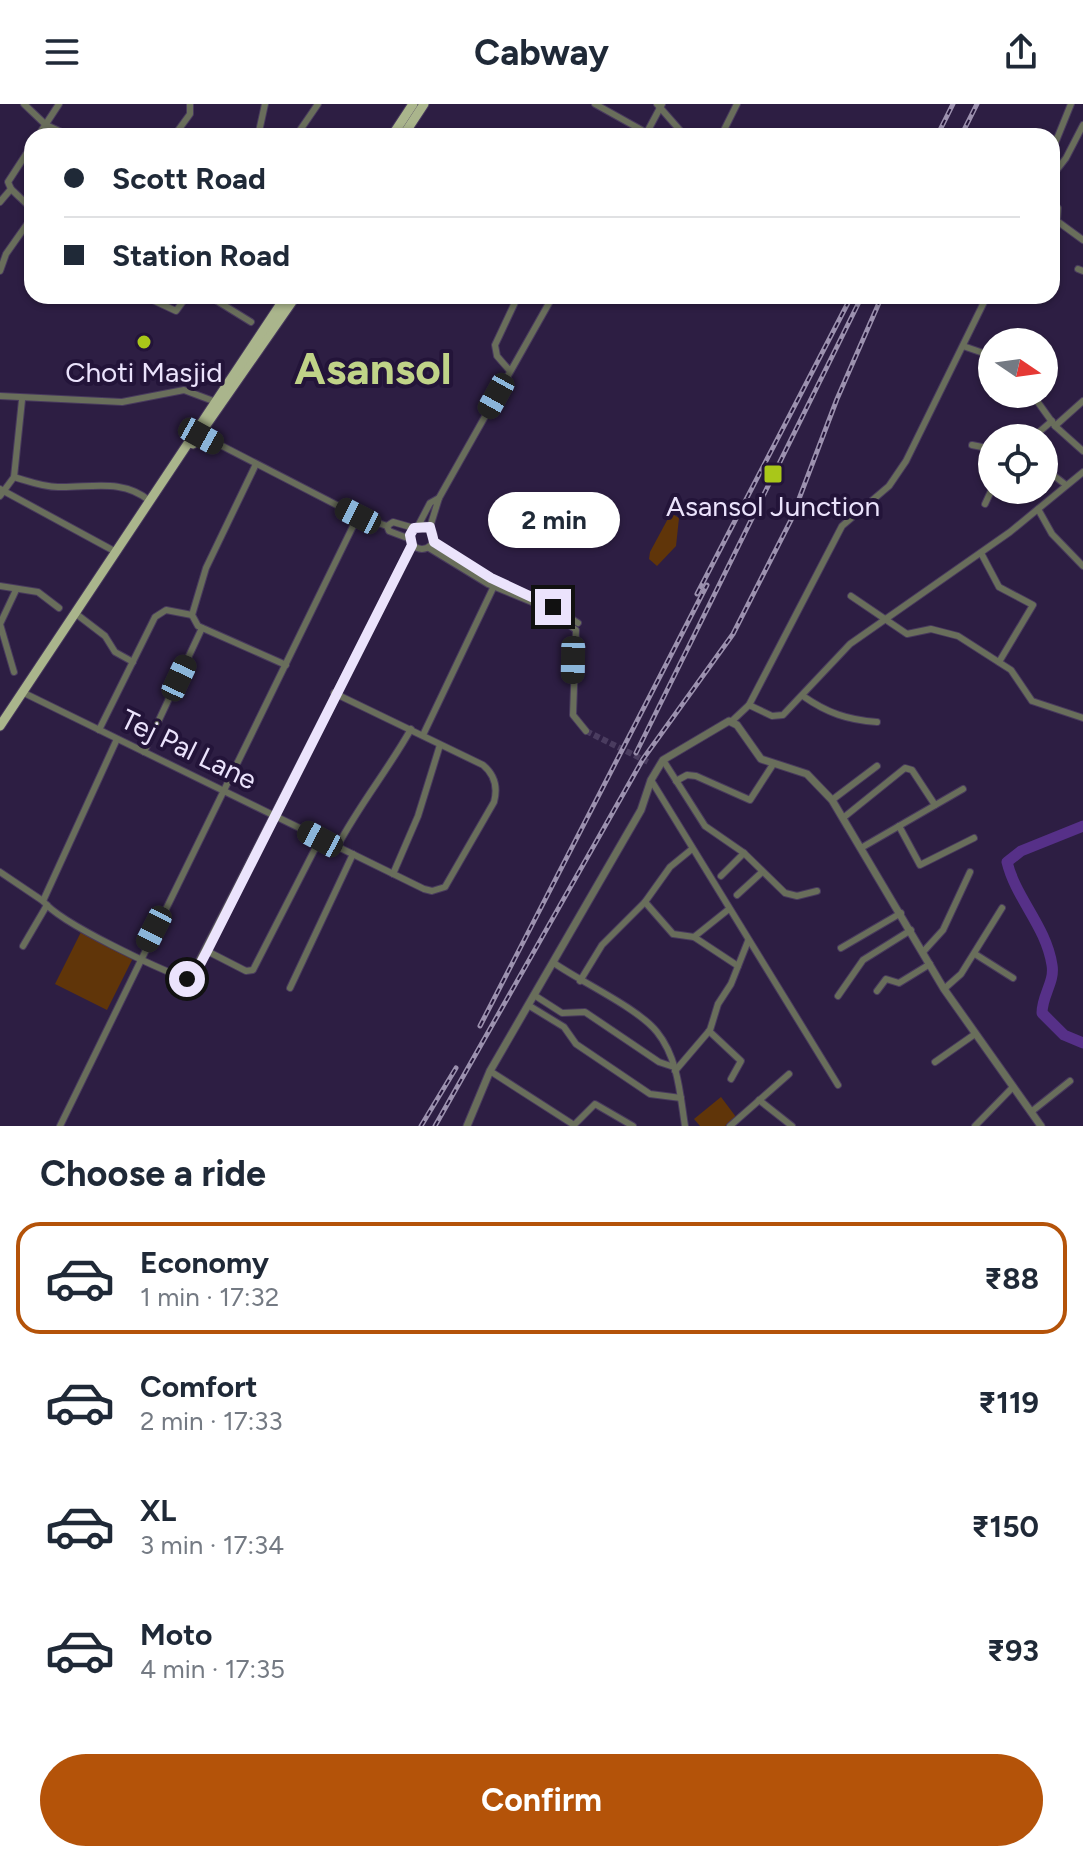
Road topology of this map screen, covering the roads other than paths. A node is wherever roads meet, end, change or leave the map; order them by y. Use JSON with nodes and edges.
{"nodes":[{"id":1,"x":24,"y":104,"type":"edge"},
{"id":2,"x":59,"y":104,"type":"edge"},
{"id":3,"x":265,"y":104,"type":"edge"},
{"id":4,"x":318,"y":104,"type":"edge"},
{"id":5,"x":413,"y":104,"type":"edge"},
{"id":6,"x":424,"y":104,"type":"edge"},
{"id":7,"x":595,"y":104,"type":"edge"},
{"id":8,"x":737,"y":104,"type":"edge"},
{"id":9,"x":1071,"y":104,"type":"edge"},
{"id":10,"x":193,"y":105,"type":"edge"},
{"id":11,"x":660,"y":105,"type":"edge"},
{"id":12,"x":46,"y":125,"type":"junction"},
{"id":13,"x":1083,"y":125,"type":"edge"},
{"id":14,"x":44,"y":128,"type":"edge"},
{"id":15,"x":53,"y":128,"type":"edge"},
{"id":16,"x":179,"y":128,"type":"edge"},
{"id":17,"x":260,"y":128,"type":"edge"},
{"id":18,"x":302,"y":128,"type":"edge"},
{"id":19,"x":397,"y":128,"type":"edge"},
{"id":20,"x":408,"y":128,"type":"edge"},
{"id":21,"x":636,"y":128,"type":"edge"},
{"id":22,"x":649,"y":128,"type":"edge"},
{"id":23,"x":679,"y":128,"type":"edge"},
{"id":24,"x":725,"y":128,"type":"edge"},
{"id":25,"x":1060,"y":131,"type":"edge"},
{"id":26,"x":24,"y":159,"type":"edge"},
{"id":27,"x":1060,"y":166,"type":"edge"},
{"id":28,"x":0,"y":173,"type":"edge"},
{"id":29,"x":9,"y":186,"type":"junction"},
{"id":30,"x":24,"y":201,"type":"edge"},
{"id":31,"x":0,"y":202,"type":"edge"},
{"id":32,"x":1060,"y":223,"type":"edge"},
{"id":33,"x":24,"y":228,"type":"edge"},
{"id":34,"x":1083,"y":240,"type":"edge"},
{"id":35,"x":0,"y":271,"type":"edge"},
{"id":36,"x":161,"y":304,"type":"edge"},
{"id":37,"x":181,"y":304,"type":"edge"},
{"id":38,"x":222,"y":304,"type":"edge"},
{"id":39,"x":281,"y":304,"type":"edge"},
{"id":40,"x":290,"y":304,"type":"edge"},
{"id":41,"x":514,"y":304,"type":"edge"},
{"id":42,"x":548,"y":304,"type":"edge"},
{"id":43,"x":983,"y":304,"type":"edge"},
{"id":44,"x":251,"y":322,"type":"dead end"},
{"id":45,"x":963,"y":346,"type":"junction"},
{"id":46,"x":978,"y":351,"type":"edge"},
{"id":47,"x":510,"y":371,"type":"junction"},
{"id":48,"x":0,"y":396,"type":"edge"},
{"id":49,"x":22,"y":400,"type":"junction"},
{"id":50,"x":1083,"y":401,"type":"edge"},
{"id":51,"x":216,"y":402,"type":"junction"},
{"id":52,"x":1042,"y":408,"type":"edge"},
{"id":53,"x":1054,"y":424,"type":"joint"},
{"id":54,"x":1058,"y":428,"type":"edge"},
{"id":55,"x":198,"y":434,"type":"junction"},
{"id":56,"x":972,"y":445,"type":"dead end"},
{"id":57,"x":978,"y":446,"type":"edge"},
{"id":58,"x":1083,"y":451,"type":"edge"},
{"id":59,"x":256,"y":464,"type":"junction"},
{"id":60,"x":1083,"y":472,"type":"edge"},
{"id":61,"x":14,"y":477,"type":"junction"},
{"id":62,"x":1058,"y":479,"type":"edge"},
{"id":63,"x":1066,"y":485,"type":"junction"},
{"id":64,"x":1,"y":492,"type":"edge"},
{"id":65,"x":439,"y":498,"type":"junction"},
{"id":66,"x":150,"y":501,"type":"junction"},
{"id":67,"x":1038,"y":509,"type":"junction"},
{"id":68,"x":358,"y":516,"type":"junction"},
{"id":69,"x":387,"y":526,"type":"junction"},
{"id":70,"x":416,"y":527,"type":"junction"},
{"id":71,"x":430,"y":527,"type":"junction"},
{"id":72,"x":411,"y":542,"type":"junction"},
{"id":73,"x":431,"y":545,"type":"junction"},
{"id":74,"x":117,"y":552,"type":"junction"},
{"id":75,"x":981,"y":553,"type":"junction"},
{"id":76,"x":1083,"y":566,"type":"edge"},
{"id":77,"x":0,"y":586,"type":"edge"},
{"id":78,"x":494,"y":586,"type":"junction"},
{"id":79,"x":16,"y":590,"type":"junction"},
{"id":80,"x":851,"y":596,"type":"dead end"},
{"id":81,"x":59,"y":608,"type":"dead end"},
{"id":82,"x":75,"y":613,"type":"junction"},
{"id":83,"x":192,"y":615,"type":"junction"},
{"id":84,"x":885,"y":620,"type":"junction"},
{"id":85,"x":577,"y":627,"type":"junction"},
{"id":86,"x":202,"y":628,"type":"junction"},
{"id":87,"x":133,"y":662,"type":"junction"},
{"id":88,"x":999,"y":662,"type":"junction"},
{"id":89,"x":286,"y":665,"type":"junction"},
{"id":90,"x":14,"y":672,"type":"dead end"},
{"id":91,"x":22,"y":692,"type":"junction"},
{"id":92,"x":334,"y":693,"type":"junction"},
{"id":93,"x":803,"y":696,"type":"junction"},
{"id":94,"x":749,"y":705,"type":"junction"},
{"id":95,"x":1083,"y":718,"type":"edge"},
{"id":96,"x":732,"y":721,"type":"junction"},
{"id":97,"x":877,"y":722,"type":"dead end"},
{"id":98,"x":0,"y":726,"type":"edge"},
{"id":99,"x":411,"y":729,"type":"junction"},
{"id":100,"x":99,"y":730,"type":"junction"},
{"id":101,"x":586,"y":731,"type":"tunnel mouth"},
{"id":102,"x":423,"y":735,"type":"junction"},
{"id":103,"x":117,"y":739,"type":"junction"},
{"id":104,"x":440,"y":745,"type":"junction"},
{"id":105,"x":144,"y":752,"type":"junction"},
{"id":106,"x":663,"y":760,"type":"junction"},
{"id":107,"x":772,"y":766,"type":"junction"},
{"id":108,"x":877,"y":766,"type":"dead end"},
{"id":109,"x":651,"y":780,"type":"junction"},
{"id":110,"x":676,"y":781,"type":"junction"},
{"id":111,"x":963,"y":789,"type":"dead end"},
{"id":112,"x":224,"y":791,"type":"junction"},
{"id":113,"x":832,"y":800,"type":"junction"},
{"id":114,"x":935,"y":805,"type":"junction"},
{"id":115,"x":275,"y":815,"type":"junction"},
{"id":116,"x":843,"y":818,"type":"junction"},
{"id":117,"x":899,"y":826,"type":"junction"},
{"id":118,"x":974,"y":838,"type":"dead end"},
{"id":119,"x":320,"y":839,"type":"junction"},
{"id":120,"x":337,"y":847,"type":"junction"},
{"id":121,"x":861,"y":848,"type":"junction"},
{"id":122,"x":692,"y":849,"type":"junction"},
{"id":123,"x":744,"y":853,"type":"junction"},
{"id":124,"x":353,"y":854,"type":"junction"},
{"id":125,"x":0,"y":872,"type":"edge"},
{"id":126,"x":970,"y":872,"type":"dead end"},
{"id":127,"x":761,"y":873,"type":"junction"},
{"id":128,"x":393,"y":874,"type":"junction"},
{"id":129,"x":721,"y":876,"type":"dead end"},
{"id":130,"x":817,"y":891,"type":"dead end"},
{"id":131,"x":737,"y":895,"type":"dead end"},
{"id":132,"x":645,"y":902,"type":"junction"},
{"id":133,"x":45,"y":903,"type":"junction"},
{"id":134,"x":1002,"y":908,"type":"dead end"},
{"id":135,"x":729,"y":909,"type":"junction"},
{"id":136,"x":901,"y":913,"type":"junction"},
{"id":137,"x":911,"y":930,"type":"junction"},
{"id":138,"x":694,"y":937,"type":"junction"},
{"id":139,"x":748,"y":941,"type":"junction"},
{"id":140,"x":23,"y":946,"type":"dead end"},
{"id":141,"x":841,"y":948,"type":"dead end"},
{"id":142,"x":207,"y":951,"type":"junction"},
{"id":143,"x":923,"y":952,"type":"junction"},
{"id":144,"x":975,"y":954,"type":"junction"},
{"id":145,"x":140,"y":957,"type":"junction"},
{"id":146,"x":554,"y":963,"type":"junction"},
{"id":147,"x":930,"y":964,"type":"junction"},
{"id":148,"x":738,"y":966,"type":"junction"},
{"id":149,"x":1013,"y":978,"type":"dead end"},
{"id":150,"x":580,"y":981,"type":"junction"},
{"id":151,"x":290,"y":988,"type":"dead end"},
{"id":152,"x":944,"y":989,"type":"junction"},
{"id":153,"x":877,"y":991,"type":"dead end"},
{"id":154,"x":534,"y":995,"type":"junction"},
{"id":155,"x":838,"y":996,"type":"dead end"},
{"id":156,"x":528,"y":1005,"type":"junction"},
{"id":157,"x":709,"y":1031,"type":"junction"},
{"id":158,"x":975,"y":1034,"type":"junction"},
{"id":159,"x":935,"y":1062,"type":"dead end"},
{"id":160,"x":675,"y":1069,"type":"junction"},
{"id":161,"x":490,"y":1071,"type":"junction"},
{"id":162,"x":789,"y":1074,"type":"dead end"},
{"id":163,"x":731,"y":1079,"type":"dead end"},
{"id":164,"x":1070,"y":1081,"type":"dead end"},
{"id":165,"x":838,"y":1085,"type":"dead end"},
{"id":166,"x":1013,"y":1087,"type":"junction"},
{"id":167,"x":681,"y":1098,"type":"junction"},
{"id":168,"x":759,"y":1100,"type":"junction"},
{"id":169,"x":1031,"y":1112,"type":"junction"},
{"id":170,"x":60,"y":1126,"type":"edge"},
{"id":171,"x":467,"y":1126,"type":"edge"},
{"id":172,"x":633,"y":1126,"type":"edge"},
{"id":173,"x":685,"y":1126,"type":"edge"},
{"id":174,"x":730,"y":1126,"type":"edge"},
{"id":175,"x":792,"y":1126,"type":"edge"},
{"id":176,"x":975,"y":1126,"type":"edge"},
{"id":177,"x":1041,"y":1126,"type":"edge"}],
"edges":[{"from":1,"to":12,"type":"street"},
{"from":2,"to":12,"type":"street"},
{"from":3,"to":17,"type":"street"},
{"from":4,"to":18,"type":"street"},
{"from":5,"to":19,"type":"main road"},
{"from":6,"to":20,"type":"main road"},
{"from":7,"to":21,"type":"street"},
{"from":8,"to":24,"type":"street"},
{"from":9,"to":25,"type":"street"},
{"from":10,"to":16,"type":"street"},
{"from":11,"to":22,"type":"street"},
{"from":11,"to":23,"type":"street"},
{"from":12,"to":14,"type":"street"},
{"from":12,"to":15,"type":"street"},
{"from":13,"to":27,"type":"street"},
{"from":26,"to":29,"type":"street"},
{"from":28,"to":29,"type":"street"},
{"from":29,"to":30,"type":"street"},
{"from":29,"to":31,"type":"street"},
{"from":32,"to":34,"type":"street"},
{"from":33,"to":35,"type":"street"},
{"from":36,"to":37,"type":"street"},
{"from":38,"to":44,"type":"street"},
{"from":39,"to":51,"type":"main road"},
{"from":40,"to":55,"type":"main road"},
{"from":41,"to":47,"type":"street"},
{"from":42,"to":47,"type":"street"},
{"from":43,"to":45,"type":"street"},
{"from":45,"to":46,"type":"street"},
{"from":45,"to":94,"type":"street"},
{"from":47,"to":65,"type":"street"},
{"from":48,"to":49,"type":"street"},
{"from":49,"to":51,"type":"street"},
{"from":49,"to":61,"type":"street"},
{"from":50,"to":53,"type":"street"},
{"from":51,"to":55,"type":"main road"},
{"from":52,"to":53,"type":"street"},
{"from":54,"to":58,"type":"street"},
{"from":55,"to":59,"type":"street"},
{"from":55,"to":66,"type":"main road"},
{"from":56,"to":57,"type":"street"},
{"from":59,"to":68,"type":"street"},
{"from":59,"to":83,"type":"street"},
{"from":60,"to":63,"type":"street"},
{"from":61,"to":64,"type":"street"},
{"from":61,"to":66,"type":"street"},
{"from":62,"to":63,"type":"street"},
{"from":63,"to":67,"type":"street"},
{"from":64,"to":74,"type":"street"},
{"from":65,"to":70,"type":"street"},
{"from":65,"to":71,"type":"street"},
{"from":66,"to":74,"type":"main road"},
{"from":67,"to":75,"type":"street"},
{"from":67,"to":76,"type":"street"},
{"from":68,"to":69,"type":"street"},
{"from":68,"to":89,"type":"street"},
{"from":69,"to":70,"type":"street"},
{"from":69,"to":72,"type":"street"},
{"from":70,"to":71,"type":"street"},
{"from":70,"to":72,"type":"street"},
{"from":71,"to":73,"type":"street"},
{"from":72,"to":73,"type":"street"},
{"from":72,"to":92,"type":"street"},
{"from":73,"to":78,"type":"street"},
{"from":73,"to":85,"type":"street"},
{"from":74,"to":82,"type":"main road"},
{"from":75,"to":84,"type":"street"},
{"from":75,"to":88,"type":"street"},
{"from":77,"to":79,"type":"street"},
{"from":78,"to":85,"type":"street"},
{"from":78,"to":102,"type":"street"},
{"from":79,"to":81,"type":"street"},
{"from":79,"to":90,"type":"street"},
{"from":80,"to":84,"type":"street"},
{"from":82,"to":87,"type":"street"},
{"from":82,"to":91,"type":"main road"},
{"from":83,"to":86,"type":"street"},
{"from":83,"to":87,"type":"street"},
{"from":84,"to":88,"type":"street"},
{"from":84,"to":93,"type":"street"},
{"from":85,"to":101,"type":"street"},
{"from":86,"to":89,"type":"street"},
{"from":86,"to":105,"type":"street"},
{"from":87,"to":100,"type":"street"},
{"from":88,"to":95,"type":"street"},
{"from":89,"to":112,"type":"street"},
{"from":91,"to":98,"type":"main road"},
{"from":91,"to":100,"type":"street","name":"Tej Pal Lane"},
{"from":92,"to":99,"type":"street"},
{"from":92,"to":115,"type":"street"},
{"from":93,"to":94,"type":"street"},
{"from":93,"to":97,"type":"street"},
{"from":94,"to":96,"type":"street"},
{"from":96,"to":106,"type":"street"},
{"from":96,"to":107,"type":"street"},
{"from":99,"to":102,"type":"street"},
{"from":99,"to":120,"type":"street"},
{"from":100,"to":103,"type":"street","name":"Tej Pal Lane"},
{"from":102,"to":104,"type":"street"},
{"from":103,"to":105,"type":"street","name":"Tej Pal Lane"},
{"from":103,"to":133,"type":"street"},
{"from":104,"to":128,"type":"street"},
{"from":104,"to":128,"type":"street","name":"Tej Pal Lane"},
{"from":105,"to":112,"type":"street","name":"Tej Pal Lane"},
{"from":106,"to":109,"type":"street"},
{"from":106,"to":110,"type":"street"},
{"from":107,"to":110,"type":"street"},
{"from":107,"to":113,"type":"street"},
{"from":108,"to":113,"type":"street"},
{"from":109,"to":122,"type":"street"},
{"from":109,"to":146,"type":"street"},
{"from":110,"to":123,"type":"street"},
{"from":111,"to":114,"type":"street"},
{"from":112,"to":115,"type":"street","name":"Tej Pal Lane"},
{"from":112,"to":145,"type":"street"},
{"from":113,"to":116,"type":"street"},
{"from":114,"to":116,"type":"street"},
{"from":114,"to":117,"type":"street"},
{"from":115,"to":119,"type":"street","name":"Tej Pal Lane"},
{"from":115,"to":142,"type":"street"},
{"from":116,"to":121,"type":"street"},
{"from":117,"to":118,"type":"street"},
{"from":117,"to":121,"type":"street"},
{"from":119,"to":120,"type":"street","name":"Tej Pal Lane"},
{"from":119,"to":142,"type":"street"},
{"from":120,"to":124,"type":"street","name":"Tej Pal Lane"},
{"from":121,"to":136,"type":"street"},
{"from":122,"to":132,"type":"street"},
{"from":122,"to":135,"type":"street"},
{"from":123,"to":127,"type":"street"},
{"from":123,"to":129,"type":"street"},
{"from":124,"to":128,"type":"street","name":"Tej Pal Lane"},
{"from":124,"to":151,"type":"street"},
{"from":125,"to":133,"type":"street"},
{"from":126,"to":143,"type":"street"},
{"from":127,"to":130,"type":"street"},
{"from":127,"to":131,"type":"street"},
{"from":132,"to":138,"type":"street"},
{"from":132,"to":150,"type":"street"},
{"from":133,"to":140,"type":"street"},
{"from":133,"to":145,"type":"street"},
{"from":134,"to":144,"type":"street"},
{"from":135,"to":138,"type":"street"},
{"from":135,"to":139,"type":"street"},
{"from":136,"to":137,"type":"street"},
{"from":136,"to":141,"type":"street"},
{"from":137,"to":143,"type":"street"},
{"from":137,"to":155,"type":"street"},
{"from":138,"to":148,"type":"street"},
{"from":139,"to":148,"type":"street"},
{"from":139,"to":165,"type":"street"},
{"from":142,"to":145,"type":"street"},
{"from":143,"to":147,"type":"street"},
{"from":144,"to":149,"type":"street"},
{"from":144,"to":152,"type":"street"},
{"from":145,"to":170,"type":"street"},
{"from":146,"to":150,"type":"street"},
{"from":146,"to":154,"type":"street"},
{"from":147,"to":152,"type":"street"},
{"from":147,"to":153,"type":"street"},
{"from":148,"to":157,"type":"street"},
{"from":150,"to":160,"type":"street"},
{"from":152,"to":158,"type":"street"},
{"from":154,"to":156,"type":"street"},
{"from":154,"to":160,"type":"street"},
{"from":156,"to":161,"type":"street"},
{"from":156,"to":167,"type":"street"},
{"from":157,"to":160,"type":"street"},
{"from":157,"to":163,"type":"street"},
{"from":158,"to":159,"type":"street"},
{"from":158,"to":166,"type":"street"},
{"from":160,"to":167,"type":"street"},
{"from":161,"to":171,"type":"street"},
{"from":161,"to":172,"type":"street"},
{"from":162,"to":168,"type":"street"},
{"from":164,"to":169,"type":"street"},
{"from":166,"to":169,"type":"street"},
{"from":166,"to":176,"type":"street"},
{"from":167,"to":173,"type":"street"},
{"from":168,"to":174,"type":"street"},
{"from":168,"to":175,"type":"street"},
{"from":169,"to":177,"type":"street"}]}
